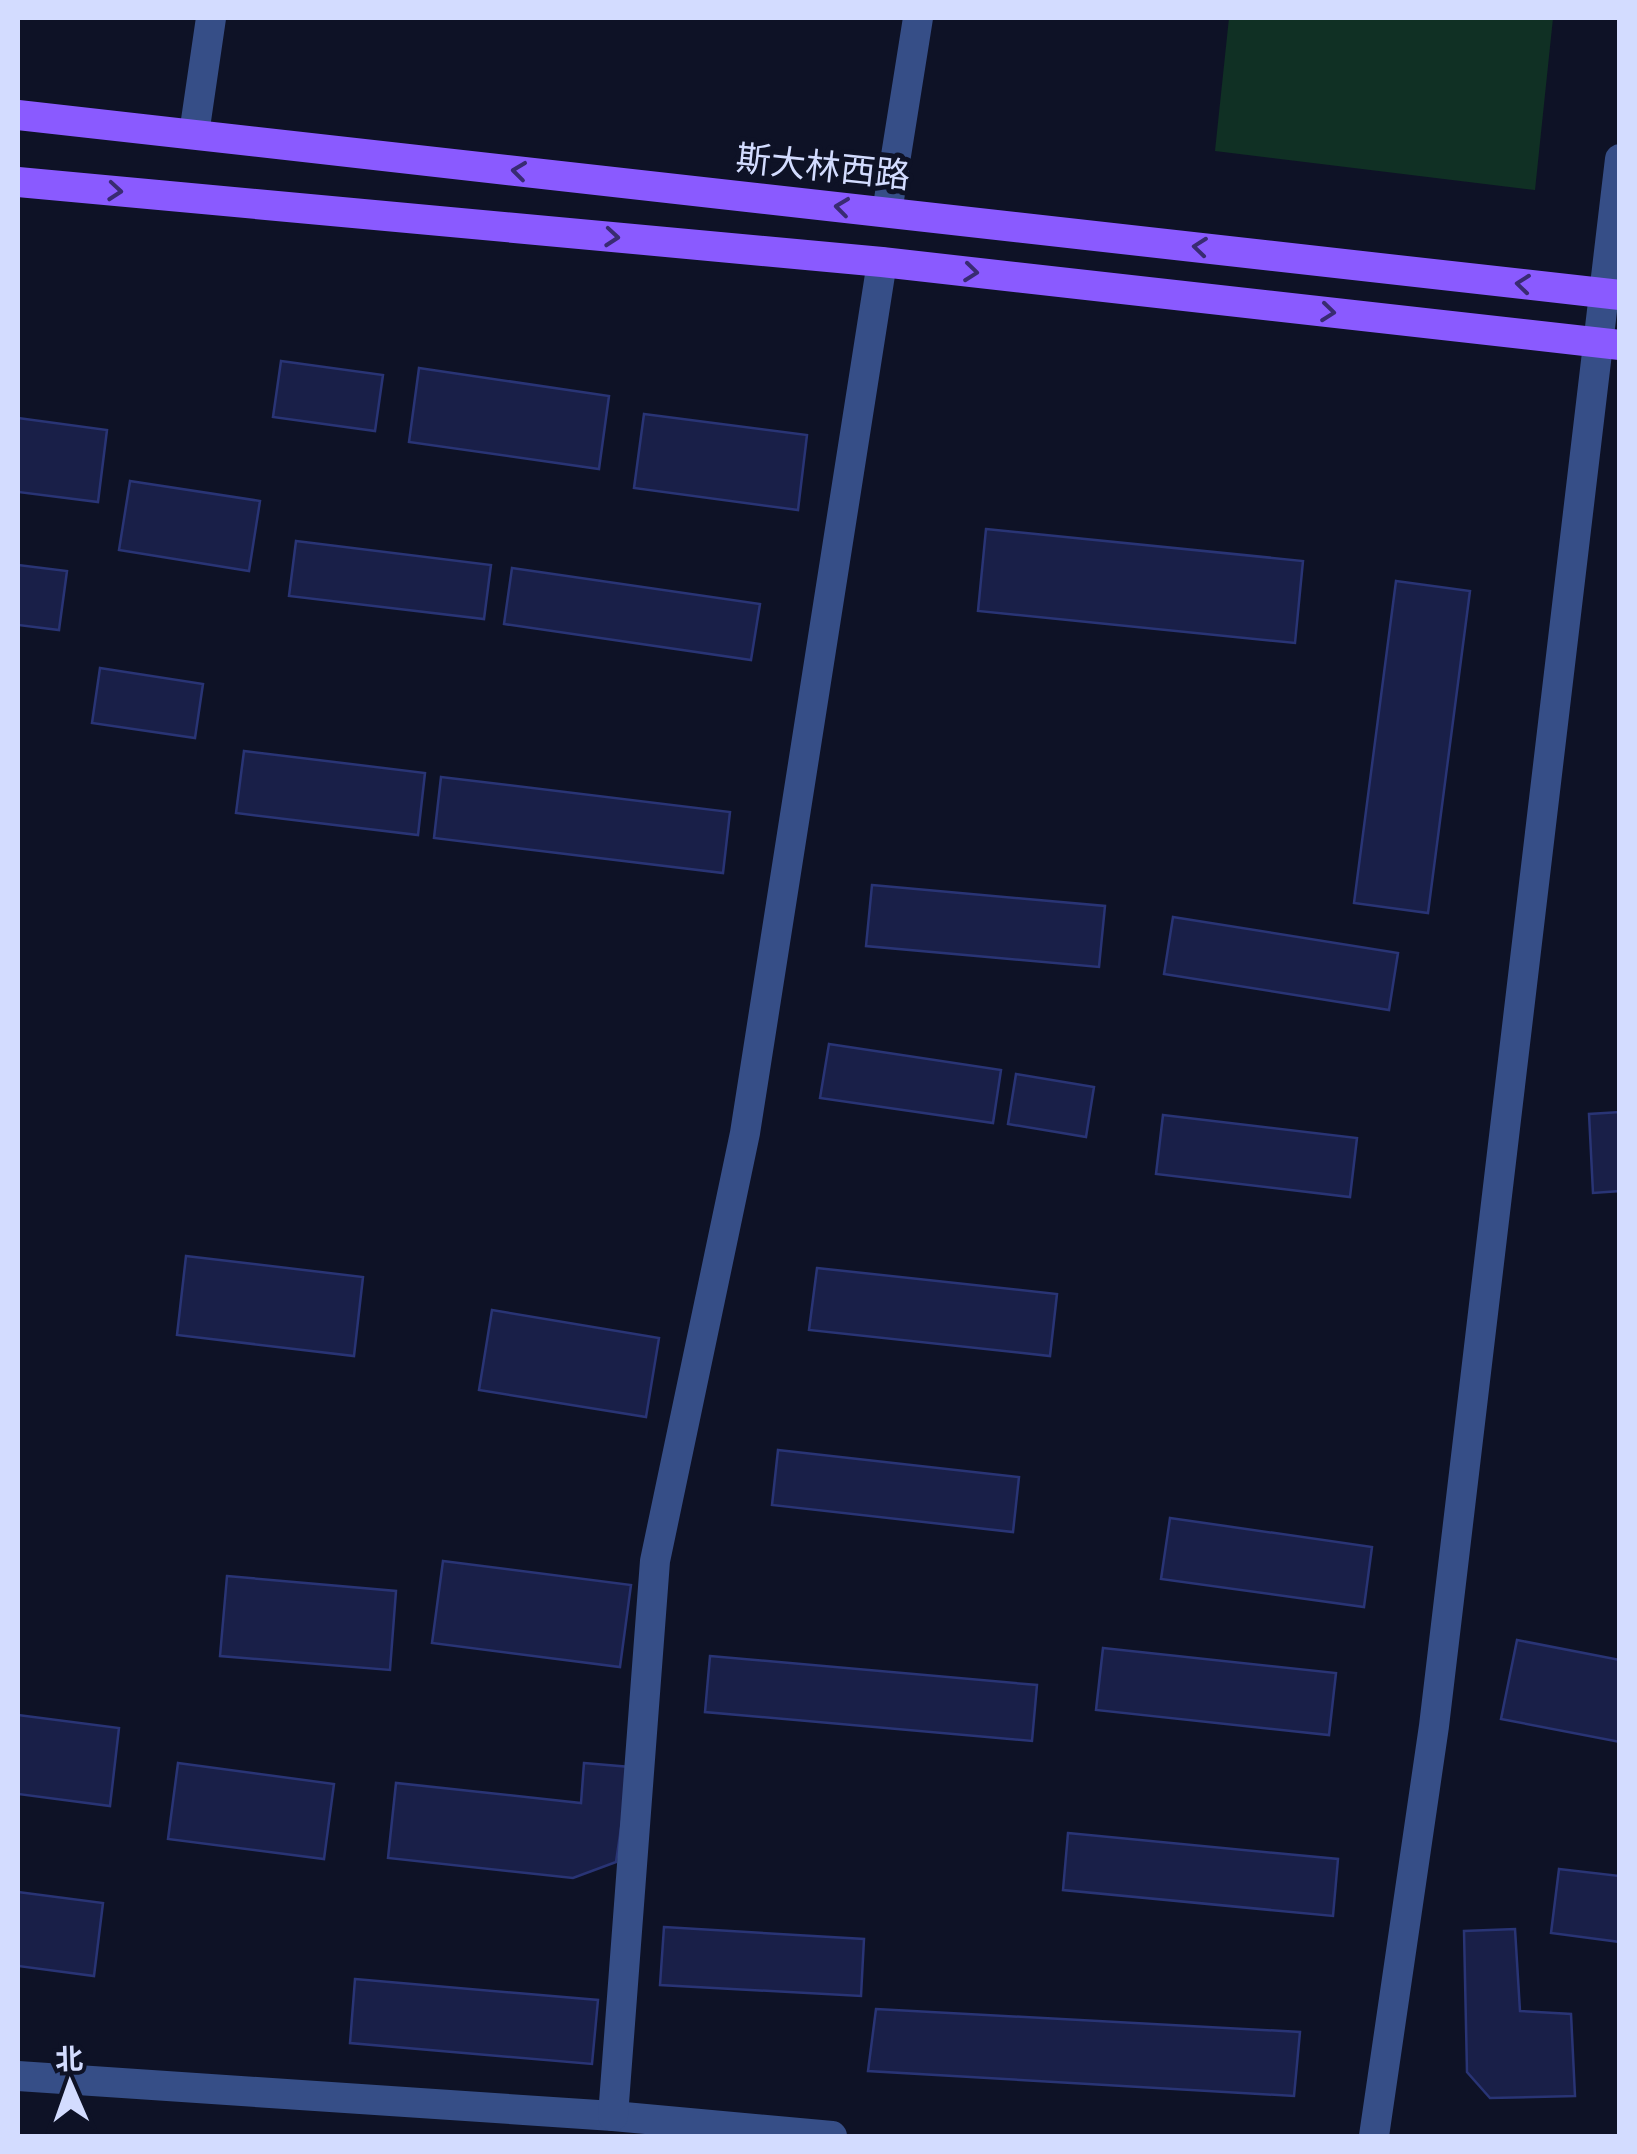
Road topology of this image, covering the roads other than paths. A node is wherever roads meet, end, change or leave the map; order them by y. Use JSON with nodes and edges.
{"nodes":[{"id":1,"x":211,"y":18,"type":"edge"},
{"id":2,"x":918,"y":18,"type":"edge"},
{"id":3,"x":18,"y":115,"type":"edge"},
{"id":4,"x":194,"y":134,"type":"junction"},
{"id":5,"x":1620,"y":159,"type":"edge"},
{"id":6,"x":18,"y":182,"type":"edge"},
{"id":7,"x":887,"y":212,"type":"junction"},
{"id":8,"x":882,"y":262,"type":"junction"},
{"id":9,"x":1611,"y":294,"type":"edge"},
{"id":10,"x":1609,"y":344,"type":"edge"},
{"id":11,"x":18,"y":2076,"type":"edge"},
{"id":12,"x":613,"y":2116,"type":"junction"},
{"id":13,"x":832,"y":2136,"type":"edge"},
{"id":14,"x":1374,"y":2136,"type":"edge"}],
"edges":[{"from":1,"to":4,"type":"street"},
{"from":2,"to":7,"type":"street"},
{"from":3,"to":4,"type":"main road","name":"斯大林西路"},
{"from":7,"to":4,"type":"main road","name":"斯大林西路","one_way":true},
{"from":5,"to":9,"type":"street"},
{"from":6,"to":8,"type":"main road","one_way":true},
{"from":9,"to":7,"type":"main road","name":"斯大林西路","one_way":true},
{"from":8,"to":10,"type":"main road","one_way":true},
{"from":8,"to":12,"type":"street"},
{"from":9,"to":10,"type":"street"},
{"from":10,"to":14,"type":"street"},
{"from":11,"to":12,"type":"street"},
{"from":12,"to":13,"type":"street"}]}
